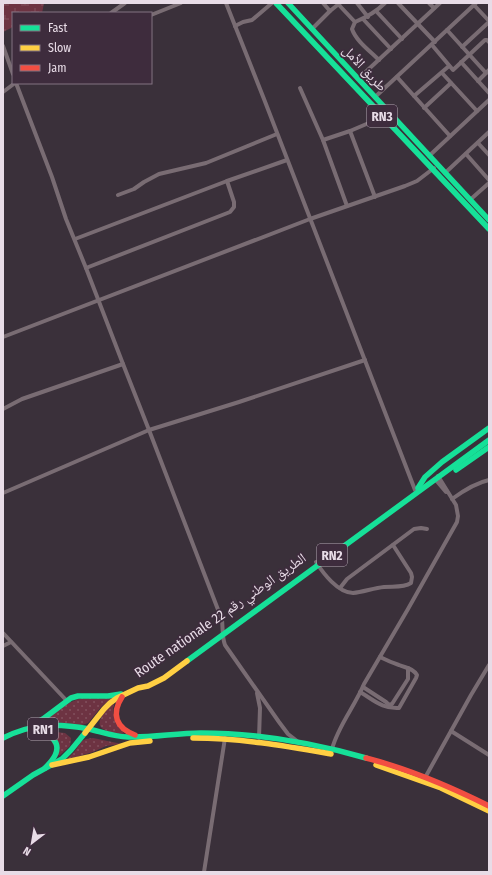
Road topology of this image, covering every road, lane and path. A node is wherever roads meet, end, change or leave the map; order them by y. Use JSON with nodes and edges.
{"nodes":[{"id":1,"x":125,"y":3,"type":"edge"},
{"id":2,"x":181,"y":3,"type":"edge"},
{"id":3,"x":226,"y":3,"type":"edge"},
{"id":4,"x":272,"y":3,"type":"edge"},
{"id":5,"x":276,"y":3,"type":"edge"},
{"id":6,"x":288,"y":3,"type":"edge"},
{"id":7,"x":323,"y":3,"type":"edge"},
{"id":8,"x":357,"y":3,"type":"edge"},
{"id":9,"x":385,"y":3,"type":"edge"},
{"id":10,"x":398,"y":3,"type":"edge"},
{"id":11,"x":429,"y":3,"type":"edge"},
{"id":12,"x":440,"y":3,"type":"edge"},
{"id":13,"x":339,"y":4,"type":"edge"},
{"id":14,"x":475,"y":4,"type":"edge"},
{"id":15,"x":434,"y":8,"type":"junction"},
{"id":16,"x":330,"y":11,"type":"junction"},
{"id":17,"x":112,"y":12,"type":"edge"},
{"id":18,"x":376,"y":12,"type":"junction"},
{"id":19,"x":152,"y":15,"type":"edge"},
{"id":20,"x":368,"y":17,"type":"junction"},
{"id":21,"x":363,"y":19,"type":"junction"},
{"id":22,"x":489,"y":21,"type":"edge"},
{"id":23,"x":355,"y":22,"type":"junction"},
{"id":24,"x":418,"y":24,"type":"junction"},
{"id":25,"x":235,"y":26,"type":"junction"},
{"id":26,"x":312,"y":29,"type":"junction"},
{"id":27,"x":447,"y":30,"type":"junction"},
{"id":28,"x":402,"y":39,"type":"junction"},
{"id":29,"x":489,"y":42,"type":"edge"},
{"id":30,"x":433,"y":43,"type":"junction"},
{"id":31,"x":3,"y":46,"type":"edge"},
{"id":32,"x":462,"y":47,"type":"junction"},
{"id":33,"x":391,"y":49,"type":"junction"},
{"id":34,"x":469,"y":54,"type":"junction"},
{"id":35,"x":5,"y":56,"type":"edge"},
{"id":36,"x":379,"y":60,"type":"junction"},
{"id":37,"x":461,"y":62,"type":"junction"},
{"id":38,"x":449,"y":66,"type":"junction"},
{"id":39,"x":488,"y":71,"type":"edge"},
{"id":40,"x":12,"y":72,"type":"edge"},
{"id":41,"x":442,"y":73,"type":"junction"},
{"id":42,"x":397,"y":77,"type":"junction"},
{"id":43,"x":358,"y":79,"type":"junction"},
{"id":44,"x":478,"y":81,"type":"junction"},
{"id":45,"x":451,"y":83,"type":"junction"},
{"id":46,"x":15,"y":84,"type":"edge"},
{"id":47,"x":16,"y":84,"type":"edge"},
{"id":48,"x":300,"y":88,"type":"dead end"},
{"id":49,"x":3,"y":92,"type":"edge"},
{"id":50,"x":489,"y":93,"type":"edge"},
{"id":51,"x":414,"y":96,"type":"junction"},
{"id":52,"x":375,"y":97,"type":"junction"},
{"id":53,"x":489,"y":100,"type":"edge"},
{"id":54,"x":424,"y":108,"type":"junction"},
{"id":55,"x":477,"y":111,"type":"junction"},
{"id":56,"x":383,"y":117,"type":"junction"},
{"id":57,"x":350,"y":130,"type":"junction"},
{"id":58,"x":489,"y":132,"type":"edge"},
{"id":59,"x":277,"y":134,"type":"junction"},
{"id":60,"x":450,"y":136,"type":"junction"},
{"id":61,"x":323,"y":140,"type":"junction"},
{"id":62,"x":478,"y":143,"type":"junction"},
{"id":63,"x":466,"y":154,"type":"junction"},
{"id":64,"x":489,"y":155,"type":"edge"},
{"id":65,"x":429,"y":156,"type":"junction"},
{"id":66,"x":287,"y":160,"type":"junction"},
{"id":67,"x":438,"y":165,"type":"junction"},
{"id":68,"x":433,"y":170,"type":"junction"},
{"id":69,"x":445,"y":173,"type":"junction"},
{"id":70,"x":227,"y":181,"type":"junction"},
{"id":71,"x":489,"y":181,"type":"edge"},
{"id":72,"x":118,"y":195,"type":"dead end"},
{"id":73,"x":375,"y":197,"type":"junction"},
{"id":74,"x":471,"y":200,"type":"junction"},
{"id":75,"x":346,"y":206,"type":"junction"},
{"id":76,"x":488,"y":216,"type":"edge"},
{"id":77,"x":310,"y":219,"type":"junction"},
{"id":78,"x":489,"y":229,"type":"edge"},
{"id":79,"x":75,"y":239,"type":"junction"},
{"id":80,"x":86,"y":268,"type":"junction"},
{"id":81,"x":99,"y":301,"type":"junction"},
{"id":82,"x":3,"y":337,"type":"edge"},
{"id":83,"x":365,"y":360,"type":"junction"},
{"id":84,"x":123,"y":364,"type":"junction"},
{"id":85,"x":3,"y":409,"type":"edge"},
{"id":86,"x":489,"y":428,"type":"edge"},
{"id":87,"x":149,"y":430,"type":"junction"},
{"id":88,"x":489,"y":436,"type":"edge"},
{"id":89,"x":489,"y":440,"type":"edge"},
{"id":90,"x":489,"y":447,"type":"edge"},
{"id":91,"x":437,"y":476,"type":"junction"},
{"id":92,"x":489,"y":480,"type":"edge"},
{"id":93,"x":416,"y":489,"type":"junction"},
{"id":94,"x":3,"y":493,"type":"edge"},
{"id":95,"x":451,"y":498,"type":"junction"},
{"id":96,"x":427,"y":529,"type":"dead end"},
{"id":97,"x":393,"y":545,"type":"junction"},
{"id":98,"x":317,"y":564,"type":"junction"},
{"id":99,"x":340,"y":588,"type":"junction"},
{"id":100,"x":223,"y":632,"type":"junction"},
{"id":101,"x":3,"y":633,"type":"edge"},
{"id":102,"x":11,"y":642,"type":"junction"},
{"id":103,"x":3,"y":646,"type":"edge"},
{"id":104,"x":380,"y":657,"type":"junction"},
{"id":105,"x":489,"y":665,"type":"edge"},
{"id":106,"x":408,"y":668,"type":"junction"},
{"id":107,"x":363,"y":687,"type":"junction"},
{"id":108,"x":257,"y":691,"type":"junction"},
{"id":109,"x":360,"y":692,"type":"junction"},
{"id":110,"x":128,"y":693,"type":"junction"},
{"id":111,"x":67,"y":701,"type":"junction"},
{"id":112,"x":390,"y":706,"type":"junction"},
{"id":113,"x":42,"y":725,"type":"junction"},
{"id":114,"x":87,"y":731,"type":"junction"},
{"id":115,"x":451,"y":731,"type":"junction"},
{"id":116,"x":225,"y":736,"type":"junction"},
{"id":117,"x":142,"y":737,"type":"junction"},
{"id":118,"x":3,"y":738,"type":"edge"},
{"id":119,"x":259,"y":740,"type":"junction"},
{"id":120,"x":3,"y":742,"type":"edge"},
{"id":121,"x":130,"y":743,"type":"junction"},
{"id":122,"x":300,"y":745,"type":"junction"},
{"id":123,"x":331,"y":752,"type":"junction"},
{"id":124,"x":489,"y":755,"type":"edge"},
{"id":125,"x":52,"y":765,"type":"junction"},
{"id":126,"x":45,"y":768,"type":"junction"},
{"id":127,"x":426,"y":776,"type":"junction"},
{"id":128,"x":3,"y":796,"type":"edge"},
{"id":129,"x":489,"y":806,"type":"edge"},
{"id":130,"x":489,"y":811,"type":"edge"},
{"id":131,"x":204,"y":872,"type":"edge"}],
"edges":[{"from":1,"to":17,"type":"street"},
{"from":2,"to":19,"type":"street"},
{"from":3,"to":25,"type":"street"},
{"from":4,"to":25,"type":"street"},
{"from":5,"to":56,"type":"main road","number":"RN3"},
{"from":6,"to":26,"type":"main road","name":"طريق الأمل","number":"RN3"},
{"from":7,"to":16,"type":"street"},
{"from":8,"to":20,"type":"street"},
{"from":9,"to":18,"type":"street"},
{"from":10,"to":24,"type":"street"},
{"from":11,"to":15,"type":"street"},
{"from":12,"to":15,"type":"street"},
{"from":13,"to":16,"type":"street"},
{"from":13,"to":23,"type":"street"},
{"from":14,"to":22,"type":"street"},
{"from":14,"to":27,"type":"street"},
{"from":15,"to":24,"type":"street"},
{"from":16,"to":26,"type":"street"},
{"from":18,"to":20,"type":"street"},
{"from":18,"to":28,"type":"street"},
{"from":20,"to":21,"type":"street"},
{"from":21,"to":23,"type":"street"},
{"from":21,"to":33,"type":"street"},
{"from":22,"to":32,"type":"street"},
{"from":23,"to":36,"type":"street"},
{"from":24,"to":28,"type":"street"},
{"from":24,"to":30,"type":"street"},
{"from":25,"to":59,"type":"street"},
{"from":26,"to":43,"type":"main road","name":"طريق الأمل","number":"RN3"},
{"from":27,"to":30,"type":"street"},
{"from":27,"to":32,"type":"street"},
{"from":28,"to":33,"type":"street"},
{"from":29,"to":34,"type":"street"},
{"from":30,"to":38,"type":"street"},
{"from":30,"to":42,"type":"street"},
{"from":31,"to":35,"type":"street"},
{"from":32,"to":34,"type":"street"},
{"from":33,"to":36,"type":"street"},
{"from":34,"to":37,"type":"street"},
{"from":34,"to":39,"type":"street"},
{"from":35,"to":40,"type":"street"},
{"from":36,"to":43,"type":"street"},
{"from":37,"to":38,"type":"street"},
{"from":37,"to":44,"type":"street"},
{"from":38,"to":41,"type":"street"},
{"from":39,"to":44,"type":"street"},
{"from":41,"to":45,"type":"street"},
{"from":41,"to":51,"type":"street"},
{"from":42,"to":51,"type":"street"},
{"from":42,"to":52,"type":"street"},
{"from":43,"to":52,"type":"main road","name":"طريق الأمل","number":"RN3"},
{"from":44,"to":50,"type":"street"},
{"from":45,"to":54,"type":"street"},
{"from":45,"to":55,"type":"street"},
{"from":46,"to":49,"type":"street"},
{"from":47,"to":79,"type":"street"},
{"from":48,"to":61,"type":"street"},
{"from":51,"to":54,"type":"street"},
{"from":52,"to":65,"type":"main road","name":"طريق الأمل","number":"RN3"},
{"from":53,"to":55,"type":"street"},
{"from":54,"to":60,"type":"street"},
{"from":55,"to":60,"type":"street"},
{"from":56,"to":57,"type":"street"},
{"from":56,"to":68,"type":"main road","number":"RN3"},
{"from":57,"to":61,"type":"street"},
{"from":57,"to":73,"type":"street"},
{"from":58,"to":62,"type":"street"},
{"from":59,"to":66,"type":"street"},
{"from":59,"to":72,"type":"street"},
{"from":60,"to":65,"type":"street"},
{"from":61,"to":75,"type":"street"},
{"from":62,"to":63,"type":"street"},
{"from":62,"to":64,"type":"street"},
{"from":63,"to":69,"type":"street"},
{"from":63,"to":71,"type":"street"},
{"from":65,"to":67,"type":"main road","name":"طريق الأمل","number":"RN3"},
{"from":66,"to":70,"type":"street"},
{"from":66,"to":77,"type":"street"},
{"from":67,"to":68,"type":"street"},
{"from":67,"to":69,"type":"main road","name":"طريق الأمل","number":"RN3"},
{"from":68,"to":73,"type":"street"},
{"from":68,"to":78,"type":"main road","number":"RN3"},
{"from":69,"to":74,"type":"main road","name":"طريق الأمل","number":"RN3"},
{"from":70,"to":79,"type":"street"},
{"from":70,"to":80,"type":"street"},
{"from":71,"to":74,"type":"street"},
{"from":73,"to":75,"type":"street"},
{"from":74,"to":76,"type":"main road","name":"طريق الأمل","number":"RN3"},
{"from":75,"to":77,"type":"street"},
{"from":77,"to":81,"type":"street"},
{"from":77,"to":83,"type":"street"},
{"from":79,"to":80,"type":"street"},
{"from":80,"to":81,"type":"street"},
{"from":81,"to":82,"type":"street"},
{"from":81,"to":84,"type":"street"},
{"from":83,"to":87,"type":"street"},
{"from":83,"to":93,"type":"street"},
{"from":84,"to":85,"type":"street"},
{"from":84,"to":87,"type":"street"},
{"from":86,"to":93,"type":"main road"},
{"from":87,"to":94,"type":"street"},
{"from":87,"to":100,"type":"street"},
{"from":88,"to":91,"type":"main road","name":"Route nationale 22 الطريق الوطني رقم","number":"RN2"},
{"from":89,"to":91,"type":"main road","name":"Route nationale 22 الطريق الوطني رقم","number":"RN2"},
{"from":90,"to":91,"type":"main road"},
{"from":91,"to":93,"type":"main road","name":"Route nationale 22 الطريق الوطني رقم","number":"RN2"},
{"from":91,"to":95,"type":"street"},
{"from":91,"to":98,"type":"main road","name":"Route nationale 22 الطريق الوطني رقم","number":"RN2"},
{"from":92,"to":95,"type":"street"},
{"from":93,"to":98,"type":"main road","name":"Route nationale 22 الطريق الوطني رقم","number":"RN2"},
{"from":95,"to":104,"type":"street"},
{"from":96,"to":97,"type":"street"},
{"from":97,"to":99,"type":"street"},
{"from":97,"to":99,"type":"street"},
{"from":98,"to":99,"type":"street"},
{"from":98,"to":100,"type":"main road","name":"Route nationale 22 الطريق الوطني رقم","number":"RN2"},
{"from":100,"to":108,"type":"street"},
{"from":100,"to":110,"type":"main road","name":"Route nationale 22 الطريق الوطني رقم","number":"RN2"},
{"from":101,"to":102,"type":"street"},
{"from":102,"to":103,"type":"street"},
{"from":102,"to":111,"type":"street"},
{"from":104,"to":106,"type":"street"},
{"from":104,"to":107,"type":"street"},
{"from":105,"to":115,"type":"street"},
{"from":106,"to":112,"type":"street"},
{"from":106,"to":112,"type":"street"},
{"from":107,"to":109,"type":"street"},
{"from":107,"to":112,"type":"street"},
{"from":108,"to":119,"type":"street"},
{"from":108,"to":122,"type":"street"},
{"from":109,"to":112,"type":"street"},
{"from":109,"to":123,"type":"street"},
{"from":110,"to":111,"type":"main road","number":"RN2"},
{"from":110,"to":114,"type":"main road","name":"Route nationale 22 الطريق الوطني رقم","number":"RN2"},
{"from":110,"to":117,"type":"main road"},
{"from":111,"to":113,"type":"main road","number":"RN2"},
{"from":113,"to":114,"type":"main road","number":"RN1"},
{"from":113,"to":118,"type":"main road","number":"RN1"},
{"from":113,"to":120,"type":"main road","number":"RN1"},
{"from":113,"to":126,"type":"main road"},
{"from":114,"to":117,"type":"main road"},
{"from":114,"to":121,"type":"main road"},
{"from":114,"to":125,"type":"main road","name":"Route nationale 22 الطريق الوطني رقم"},
{"from":115,"to":124,"type":"street"},
{"from":115,"to":127,"type":"street"},
{"from":116,"to":117,"type":"main road"},
{"from":116,"to":119,"type":"main road"},
{"from":116,"to":121,"type":"main road"},
{"from":116,"to":131,"type":"street"},
{"from":119,"to":122,"type":"main road"},
{"from":121,"to":125,"type":"main road"},
{"from":122,"to":123,"type":"main road"},
{"from":123,"to":127,"type":"main road"},
{"from":123,"to":130,"type":"main road"},
{"from":125,"to":126,"type":"main road"},
{"from":126,"to":128,"type":"main road"},
{"from":127,"to":129,"type":"main road"}]}
